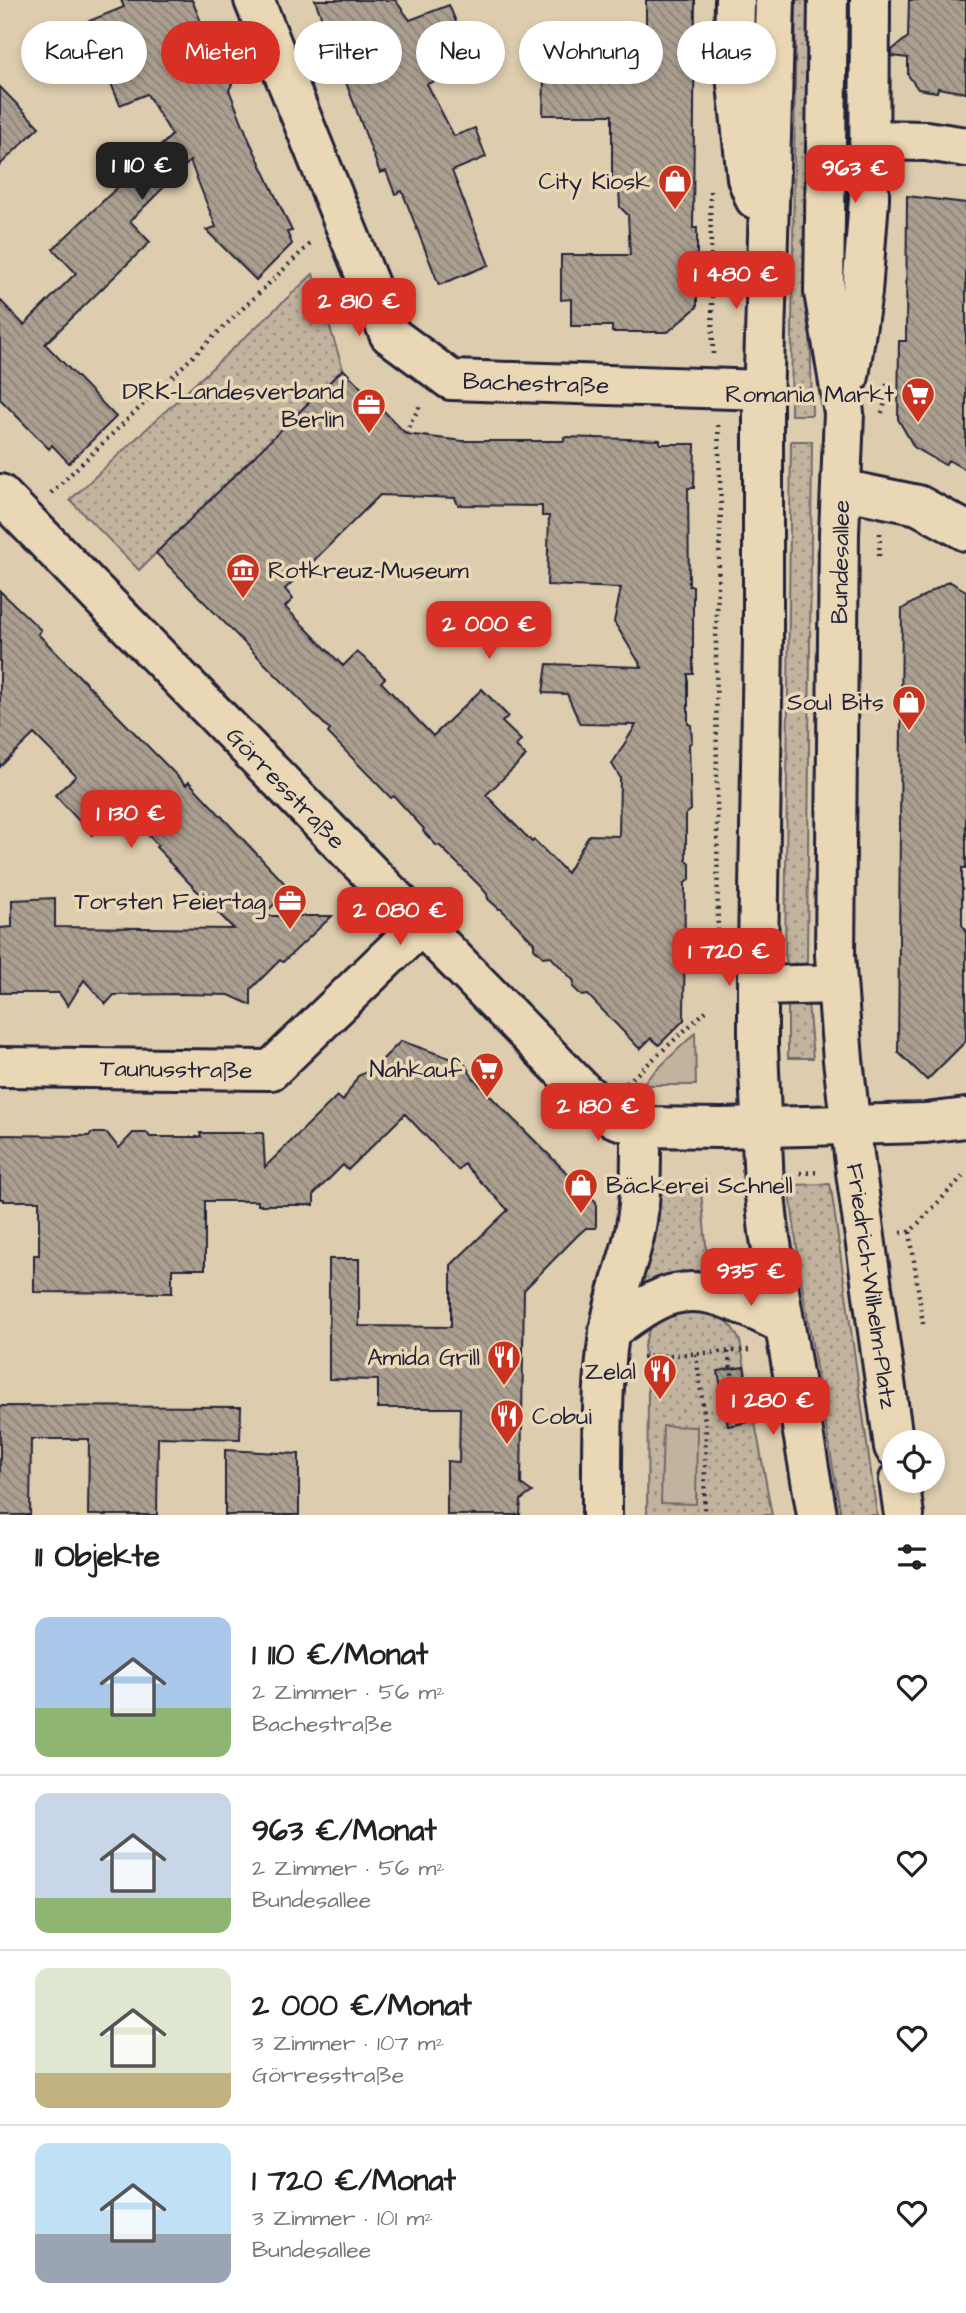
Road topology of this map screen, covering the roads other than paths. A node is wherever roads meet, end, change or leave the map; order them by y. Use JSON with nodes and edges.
{"nodes":[{"id":1,"x":254,"y":0,"type":"edge"},
{"id":2,"x":735,"y":0,"type":"edge"},
{"id":3,"x":775,"y":0,"type":"edge"},
{"id":4,"x":828,"y":0,"type":"edge"},
{"id":5,"x":870,"y":0,"type":"edge"},
{"id":6,"x":870,"y":140,"type":"junction"},
{"id":7,"x":966,"y":147,"type":"edge"},
{"id":8,"x":768,"y":233,"type":"junction"},
{"id":9,"x":764,"y":390,"type":"junction"},
{"id":10,"x":844,"y":413,"type":"junction"},
{"id":11,"x":841,"y":489,"type":"junction"},
{"id":12,"x":0,"y":494,"type":"edge"},
{"id":13,"x":966,"y":531,"type":"edge"},
{"id":14,"x":421,"y":925,"type":"junction"},
{"id":15,"x":837,"y":984,"type":"junction"},
{"id":16,"x":758,"y":986,"type":"junction"},
{"id":17,"x":0,"y":1067,"type":"edge"},
{"id":18,"x":966,"y":1118,"type":"edge"},
{"id":19,"x":851,"y":1125,"type":"junction"},
{"id":20,"x":762,"y":1127,"type":"junction"},
{"id":21,"x":641,"y":1128,"type":"junction"},
{"id":22,"x":785,"y":1325,"type":"junction"},
{"id":23,"x":607,"y":1345,"type":"junction"},
{"id":24,"x":892,"y":1430,"type":"edge"},
{"id":25,"x":901,"y":1493,"type":"edge"},
{"id":26,"x":602,"y":1515,"type":"edge"},
{"id":27,"x":817,"y":1515,"type":"edge"},
{"id":28,"x":904,"y":1515,"type":"edge"}],
"edges":[{"from":1,"to":9,"type":"main road","name":"Bachestraße"},
{"from":2,"to":8,"type":"main road"},
{"from":3,"to":8,"type":"main road"},
{"from":4,"to":10,"type":"main road","name":"Bundesallee"},
{"from":5,"to":6,"type":"main road"},
{"from":6,"to":7,"type":"main road"},
{"from":6,"to":10,"type":"main road"},
{"from":8,"to":9,"type":"main road"},
{"from":9,"to":16,"type":"main road"},
{"from":10,"to":11,"type":"main road","name":"Bundesallee"},
{"from":11,"to":13,"type":"main road"},
{"from":11,"to":15,"type":"main road","name":"Bundesallee"},
{"from":12,"to":14,"type":"main road","name":"Görresstraße"},
{"from":14,"to":17,"type":"main road","name":"Taunusstraße"},
{"from":14,"to":21,"type":"main road","name":"Görresstraße"},
{"from":15,"to":16,"type":"main road"},
{"from":15,"to":19,"type":"main road","name":"Bundesallee"},
{"from":16,"to":20,"type":"main road"},
{"from":18,"to":19,"type":"main road"},
{"from":19,"to":20,"type":"main road"},
{"from":19,"to":24,"type":"main road","name":"Friedrich-Wilhelm-Platz"},
{"from":20,"to":21,"type":"main road"},
{"from":20,"to":22,"type":"main road"},
{"from":21,"to":23,"type":"main road"},
{"from":22,"to":23,"type":"main road"},
{"from":22,"to":27,"type":"main road"},
{"from":23,"to":26,"type":"main road"},
{"from":25,"to":28,"type":"main road"}]}
